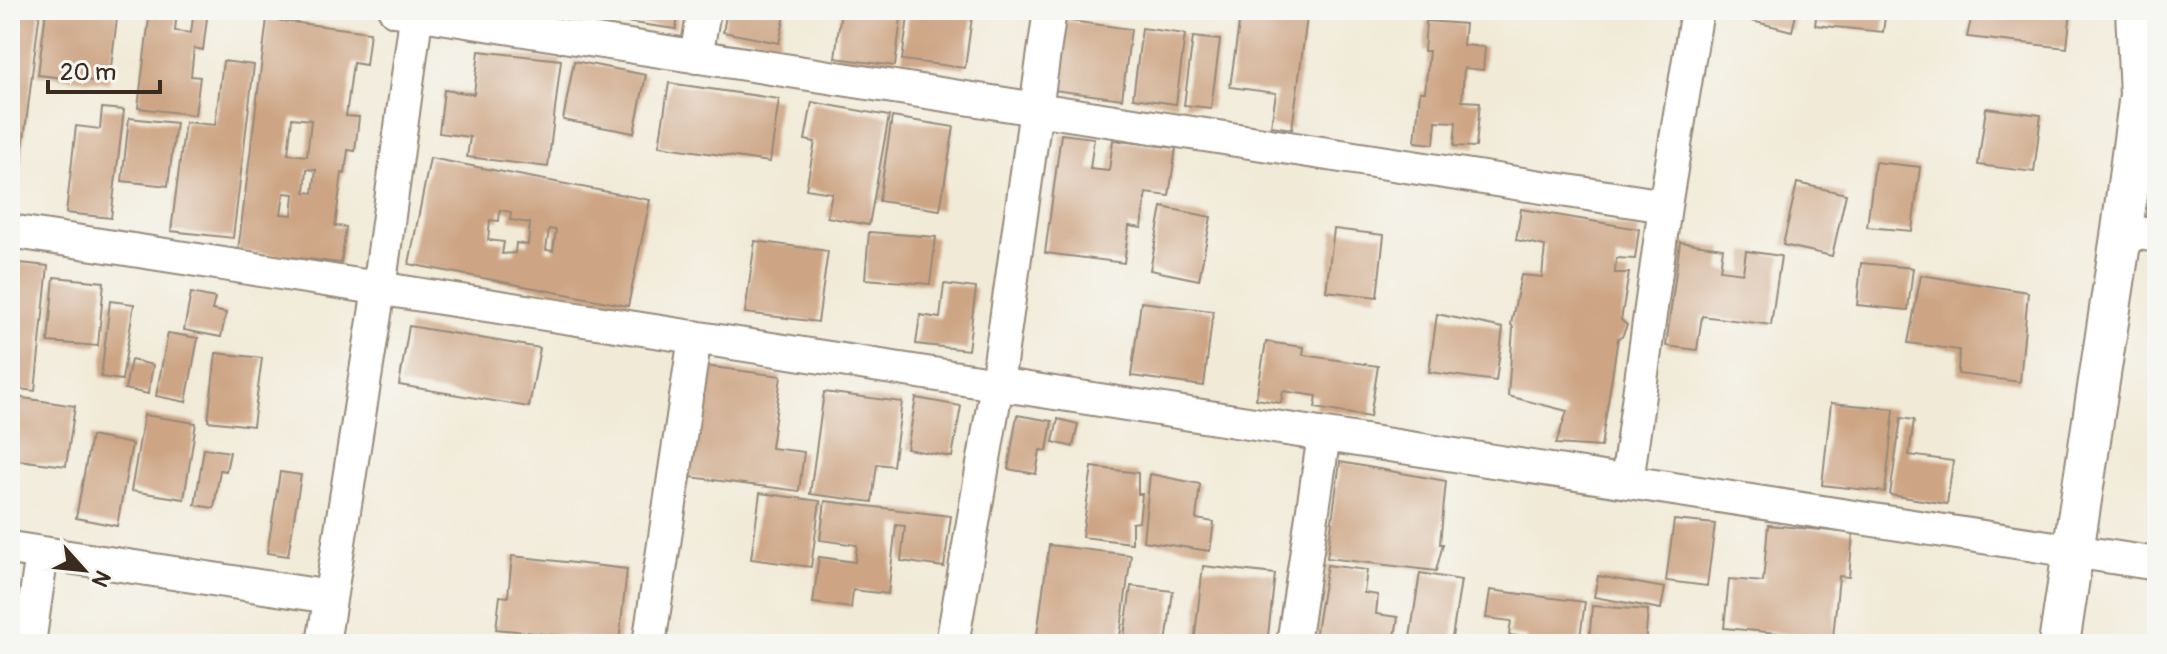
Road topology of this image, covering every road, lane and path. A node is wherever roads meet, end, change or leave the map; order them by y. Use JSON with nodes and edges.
{"nodes":[{"id":1,"x":704,"y":10,"type":"edge"},
{"id":2,"x":1050,"y":10,"type":"edge"},
{"id":3,"x":1697,"y":10,"type":"edge"},
{"id":4,"x":2136,"y":10,"type":"edge"},
{"id":5,"x":409,"y":11,"type":"edge"},
{"id":6,"x":696,"y":57,"type":"junction"},
{"id":7,"x":1034,"y":108,"type":"junction"},
{"id":8,"x":1665,"y":206,"type":"junction"},
{"id":9,"x":10,"y":231,"type":"edge"},
{"id":10,"x":2140,"y":233,"type":"edge"},
{"id":11,"x":379,"y":289,"type":"junction"},
{"id":12,"x":695,"y":337,"type":"junction"},
{"id":13,"x":997,"y":384,"type":"junction"},
{"id":14,"x":1324,"y":435,"type":"junction"},
{"id":15,"x":1627,"y":482,"type":"junction"},
{"id":16,"x":10,"y":548,"type":"edge"},
{"id":17,"x":2074,"y":551,"type":"junction"},
{"id":18,"x":42,"y":553,"type":"junction"},
{"id":19,"x":2157,"y":564,"type":"edge"},
{"id":20,"x":330,"y":597,"type":"junction"},
{"id":21,"x":29,"y":644,"type":"edge"},
{"id":22,"x":323,"y":644,"type":"edge"},
{"id":23,"x":649,"y":644,"type":"edge"},
{"id":24,"x":952,"y":644,"type":"edge"},
{"id":25,"x":1293,"y":644,"type":"edge"},
{"id":26,"x":2059,"y":644,"type":"edge"}],
"edges":[{"from":1,"to":6,"type":"street"},
{"from":2,"to":7,"type":"street"},
{"from":3,"to":8,"type":"street"},
{"from":4,"to":10,"type":"street"},
{"from":5,"to":6,"type":"street"},
{"from":5,"to":11,"type":"street"},
{"from":6,"to":7,"type":"street"},
{"from":7,"to":8,"type":"street"},
{"from":7,"to":13,"type":"street"},
{"from":8,"to":15,"type":"street"},
{"from":9,"to":11,"type":"street"},
{"from":10,"to":17,"type":"street"},
{"from":11,"to":12,"type":"street"},
{"from":11,"to":20,"type":"street"},
{"from":12,"to":13,"type":"street"},
{"from":12,"to":23,"type":"street"},
{"from":13,"to":14,"type":"street"},
{"from":13,"to":24,"type":"street"},
{"from":14,"to":15,"type":"street"},
{"from":14,"to":25,"type":"street"},
{"from":15,"to":17,"type":"street"},
{"from":16,"to":18,"type":"street"},
{"from":17,"to":19,"type":"street"},
{"from":17,"to":26,"type":"street"},
{"from":18,"to":20,"type":"street"},
{"from":18,"to":21,"type":"street"},
{"from":20,"to":22,"type":"street"}]}
